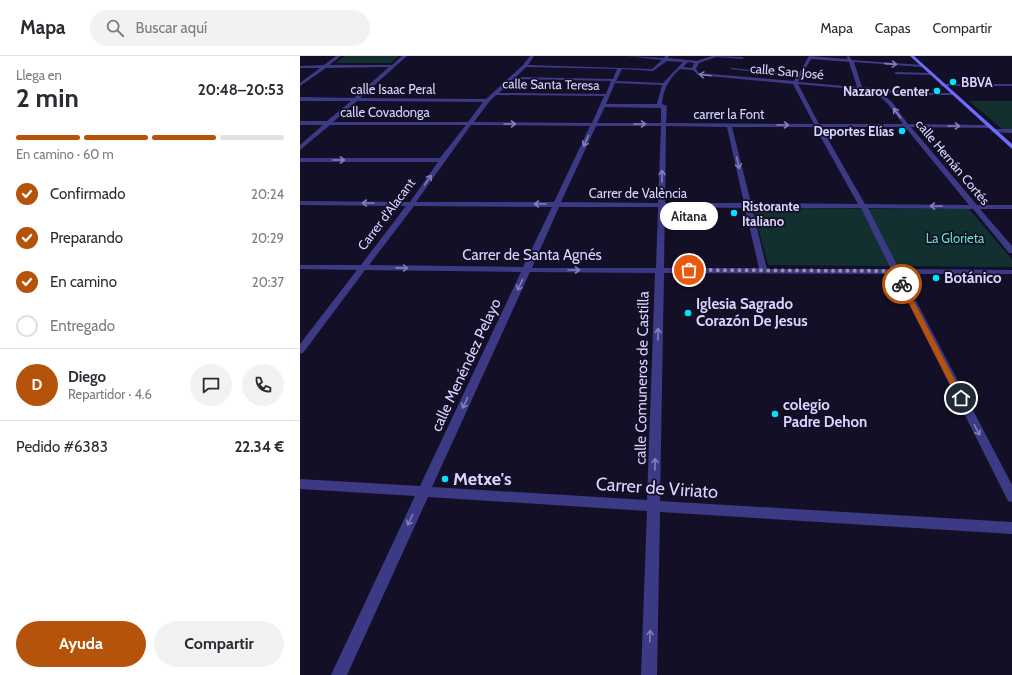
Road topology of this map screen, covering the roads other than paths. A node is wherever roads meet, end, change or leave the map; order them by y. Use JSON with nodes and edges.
{"nodes":[{"id":1,"x":339,"y":56,"type":"edge"},
{"id":2,"x":405,"y":56,"type":"edge"},
{"id":3,"x":532,"y":56,"type":"edge"},
{"id":4,"x":628,"y":56,"type":"edge"},
{"id":5,"x":847,"y":56,"type":"edge"},
{"id":6,"x":912,"y":56,"type":"edge"},
{"id":7,"x":666,"y":57,"type":"edge"},
{"id":8,"x":743,"y":57,"type":"edge"},
{"id":9,"x":810,"y":57,"type":"edge"},
{"id":10,"x":687,"y":61,"type":"junction"},
{"id":11,"x":851,"y":61,"type":"junction"},
{"id":12,"x":697,"y":62,"type":"junction"},
{"id":13,"x":394,"y":66,"type":"junction"},
{"id":14,"x":525,"y":66,"type":"junction"},
{"id":15,"x":921,"y":66,"type":"junction"},
{"id":16,"x":300,"y":67,"type":"edge"},
{"id":17,"x":325,"y":67,"type":"junction"},
{"id":18,"x":620,"y":68,"type":"junction"},
{"id":19,"x":679,"y":68,"type":"junction"},
{"id":20,"x":694,"y":69,"type":"junction"},
{"id":21,"x":732,"y":69,"type":"junction"},
{"id":22,"x":896,"y":73,"type":"dead end"},
{"id":23,"x":930,"y":74,"type":"junction"},
{"id":24,"x":798,"y":76,"type":"junction"},
{"id":25,"x":726,"y":77,"type":"junction"},
{"id":26,"x":512,"y":78,"type":"junction"},
{"id":27,"x":614,"y":81,"type":"junction"},
{"id":28,"x":795,"y":83,"type":"junction"},
{"id":29,"x":663,"y":84,"type":"junction"},
{"id":30,"x":300,"y":85,"type":"edge"},
{"id":31,"x":942,"y":85,"type":"junction"},
{"id":32,"x":1012,"y":85,"type":"edge"},
{"id":33,"x":860,"y":89,"type":"junction"},
{"id":34,"x":876,"y":90,"type":"junction"},
{"id":35,"x":494,"y":94,"type":"junction"},
{"id":36,"x":953,"y":94,"type":"junction"},
{"id":37,"x":300,"y":99,"type":"edge"},
{"id":38,"x":356,"y":100,"type":"junction"},
{"id":39,"x":487,"y":100,"type":"junction"},
{"id":40,"x":605,"y":100,"type":"junction"},
{"id":41,"x":662,"y":106,"type":"junction"},
{"id":42,"x":300,"y":123,"type":"edge"},
{"id":43,"x":329,"y":123,"type":"junction"},
{"id":44,"x":470,"y":124,"type":"junction"},
{"id":45,"x":594,"y":124,"type":"junction"},
{"id":46,"x":663,"y":124,"type":"junction"},
{"id":47,"x":729,"y":125,"type":"junction"},
{"id":48,"x":817,"y":125,"type":"junction"},
{"id":49,"x":906,"y":126,"type":"junction"},
{"id":50,"x":988,"y":126,"type":"junction"},
{"id":51,"x":994,"y":131,"type":"junction"},
{"id":52,"x":1012,"y":131,"type":"edge"},
{"id":53,"x":1012,"y":147,"type":"edge"},
{"id":54,"x":300,"y":148,"type":"edge"},
{"id":55,"x":300,"y":160,"type":"edge"},
{"id":56,"x":442,"y":160,"type":"junction"},
{"id":57,"x":300,"y":203,"type":"edge"},
{"id":58,"x":412,"y":203,"type":"junction"},
{"id":59,"x":557,"y":204,"type":"junction"},
{"id":60,"x":662,"y":205,"type":"junction"},
{"id":61,"x":748,"y":205,"type":"junction"},
{"id":62,"x":863,"y":206,"type":"junction"},
{"id":63,"x":975,"y":207,"type":"junction"},
{"id":64,"x":1012,"y":207,"type":"edge"},
{"id":65,"x":1012,"y":251,"type":"edge"},
{"id":66,"x":300,"y":267,"type":"edge"},
{"id":67,"x":363,"y":268,"type":"junction"},
{"id":68,"x":527,"y":270,"type":"junction"},
{"id":69,"x":660,"y":270,"type":"junction"},
{"id":70,"x":763,"y":270,"type":"junction"},
{"id":71,"x":895,"y":271,"type":"junction"},
{"id":72,"x":1012,"y":272,"type":"edge"},
{"id":73,"x":300,"y":351,"type":"edge"},
{"id":74,"x":300,"y":484,"type":"edge"},
{"id":75,"x":423,"y":491,"type":"junction"},
{"id":76,"x":1012,"y":497,"type":"edge"},
{"id":77,"x":654,"y":506,"type":"junction"},
{"id":78,"x":1012,"y":528,"type":"edge"},
{"id":79,"x":339,"y":675,"type":"edge"},
{"id":80,"x":649,"y":675,"type":"edge"}],
"edges":[{"from":1,"to":17,"type":"street"},
{"from":2,"to":13,"type":"street"},
{"from":3,"to":14,"type":"street","name":"Carrer d'Alacant"},
{"from":4,"to":7,"type":"street"},
{"from":5,"to":11,"type":"street"},
{"from":6,"to":15,"type":"street"},
{"from":7,"to":10,"type":"street"},
{"from":7,"to":18,"type":"street"},
{"from":8,"to":12,"type":"street"},
{"from":8,"to":21,"type":"street"},
{"from":9,"to":11,"type":"street"},
{"from":9,"to":24,"type":"street"},
{"from":10,"to":12,"type":"street"},
{"from":10,"to":19,"type":"street"},
{"from":11,"to":15,"type":"street","one_way":true},
{"from":11,"to":33,"type":"street"},
{"from":12,"to":20,"type":"street"},
{"from":13,"to":17,"type":"street"},
{"from":13,"to":38,"type":"street"},
{"from":14,"to":18,"type":"street"},
{"from":14,"to":26,"type":"street","name":"Carrer d'Alacant"},
{"from":15,"to":23,"type":"street"},
{"from":16,"to":17,"type":"street"},
{"from":17,"to":30,"type":"street"},
{"from":18,"to":27,"type":"street","name":"calle Menéndez Pelayo"},
{"from":19,"to":20,"type":"street","name":"calle San José"},
{"from":19,"to":29,"type":"street"},
{"from":25,"to":20,"type":"street","name":"calle San José","one_way":true},
{"from":21,"to":24,"type":"street"},
{"from":21,"to":25,"type":"street"},
{"from":22,"to":23,"type":"street"},
{"from":23,"to":31,"type":"street"},
{"from":24,"to":28,"type":"street"},
{"from":25,"to":28,"type":"street","name":"calle San José"},
{"from":26,"to":27,"type":"street"},
{"from":26,"to":35,"type":"street","name":"Carrer d'Alacant"},
{"from":27,"to":29,"type":"street"},
{"from":27,"to":40,"type":"street","name":"calle Menéndez Pelayo"},
{"from":28,"to":33,"type":"street","name":"calle San José"},
{"from":28,"to":48,"type":"street"},
{"from":29,"to":41,"type":"street","name":"calle Comuneros de Castilla"},
{"from":31,"to":32,"type":"street"},
{"from":31,"to":36,"type":"street"},
{"from":33,"to":34,"type":"street","name":"calle San José"},
{"from":34,"to":36,"type":"street","name":"calle San José"},
{"from":49,"to":34,"type":"street","name":"calle Hernán Cortés","one_way":true},
{"from":35,"to":39,"type":"street","name":"Carrer d'Alacant"},
{"from":35,"to":40,"type":"street","name":"calle Santa Teresa"},
{"from":36,"to":50,"type":"street"},
{"from":37,"to":38,"type":"street","name":"calle Isaac Peral"},
{"from":38,"to":39,"type":"street","name":"calle Isaac Peral"},
{"from":38,"to":43,"type":"street"},
{"from":39,"to":44,"type":"street","name":"Carrer d'Alacant"},
{"from":40,"to":41,"type":"street","name":"calle Santa Teresa"},
{"from":40,"to":45,"type":"street","name":"calle Menéndez Pelayo"},
{"from":41,"to":46,"type":"street","name":"calle Comuneros de Castilla"},
{"from":42,"to":43,"type":"street","name":"calle Covadonga"},
{"from":43,"to":44,"type":"street","name":"calle Covadonga"},
{"from":43,"to":54,"type":"street"},
{"from":44,"to":45,"type":"street","name":"carrer la Font","one_way":true},
{"from":44,"to":56,"type":"street","name":"Carrer d'Alacant"},
{"from":45,"to":46,"type":"street","name":"carrer la Font","one_way":true},
{"from":45,"to":59,"type":"street","name":"calle Menéndez Pelayo","one_way":true},
{"from":46,"to":47,"type":"street","name":"carrer la Font"},
{"from":60,"to":46,"type":"street","name":"calle Comuneros de Castilla","one_way":true},
{"from":47,"to":48,"type":"street","name":"carrer la Font","one_way":true},
{"from":47,"to":61,"type":"street","one_way":true},
{"from":48,"to":49,"type":"street","name":"carrer la Font"},
{"from":48,"to":62,"type":"street"},
{"from":49,"to":50,"type":"street","name":"carrer la Font","one_way":true},
{"from":49,"to":63,"type":"street","name":"calle Hernán Cortés"},
{"from":50,"to":51,"type":"street"},
{"from":51,"to":52,"type":"street"},
{"from":51,"to":53,"type":"street"},
{"from":55,"to":56,"type":"street","one_way":true},
{"from":58,"to":56,"type":"street","name":"Carrer d'Alacant","one_way":true},
{"from":58,"to":57,"type":"street","name":"Carrer de València","one_way":true},
{"from":59,"to":58,"type":"street","name":"Carrer de València","one_way":true},
{"from":58,"to":67,"type":"street","name":"Carrer d'Alacant"},
{"from":59,"to":60,"type":"street","name":"Carrer de València"},
{"from":59,"to":68,"type":"street","name":"calle Menéndez Pelayo"},
{"from":60,"to":61,"type":"street","name":"Carrer de València"},
{"from":60,"to":69,"type":"street","name":"calle Comuneros de Castilla"},
{"from":61,"to":62,"type":"street","name":"Carrer de València"},
{"from":61,"to":70,"type":"street"},
{"from":63,"to":62,"type":"street","name":"Carrer de València","one_way":true},
{"from":62,"to":71,"type":"street"},
{"from":63,"to":64,"type":"street","name":"Carrer de València"},
{"from":63,"to":65,"type":"street","name":"calle Hernán Cortés"},
{"from":66,"to":67,"type":"street","name":"Carrer de Santa Agnés"},
{"from":67,"to":68,"type":"street","name":"Carrer de Santa Agnés","one_way":true},
{"from":67,"to":73,"type":"street","name":"Carrer d'Alacant"},
{"from":68,"to":69,"type":"street","name":"Carrer de Santa Agnés","one_way":true},
{"from":68,"to":75,"type":"street","name":"calle Menéndez Pelayo","one_way":true},
{"from":69,"to":70,"type":"street","name":"Carrer de Santa Agnés"},
{"from":77,"to":69,"type":"street","name":"calle Comuneros de Castilla","one_way":true},
{"from":70,"to":71,"type":"street"},
{"from":71,"to":72,"type":"street"},
{"from":71,"to":76,"type":"street","one_way":true},
{"from":74,"to":75,"type":"street","name":"Carrer de Viriato"},
{"from":75,"to":77,"type":"street","name":"Carrer de Viriato"},
{"from":75,"to":79,"type":"street","name":"calle Menéndez Pelayo","one_way":true},
{"from":77,"to":78,"type":"street","name":"Carrer de Viriato"},
{"from":80,"to":77,"type":"street","name":"calle Comuneros de Castilla","one_way":true}]}
